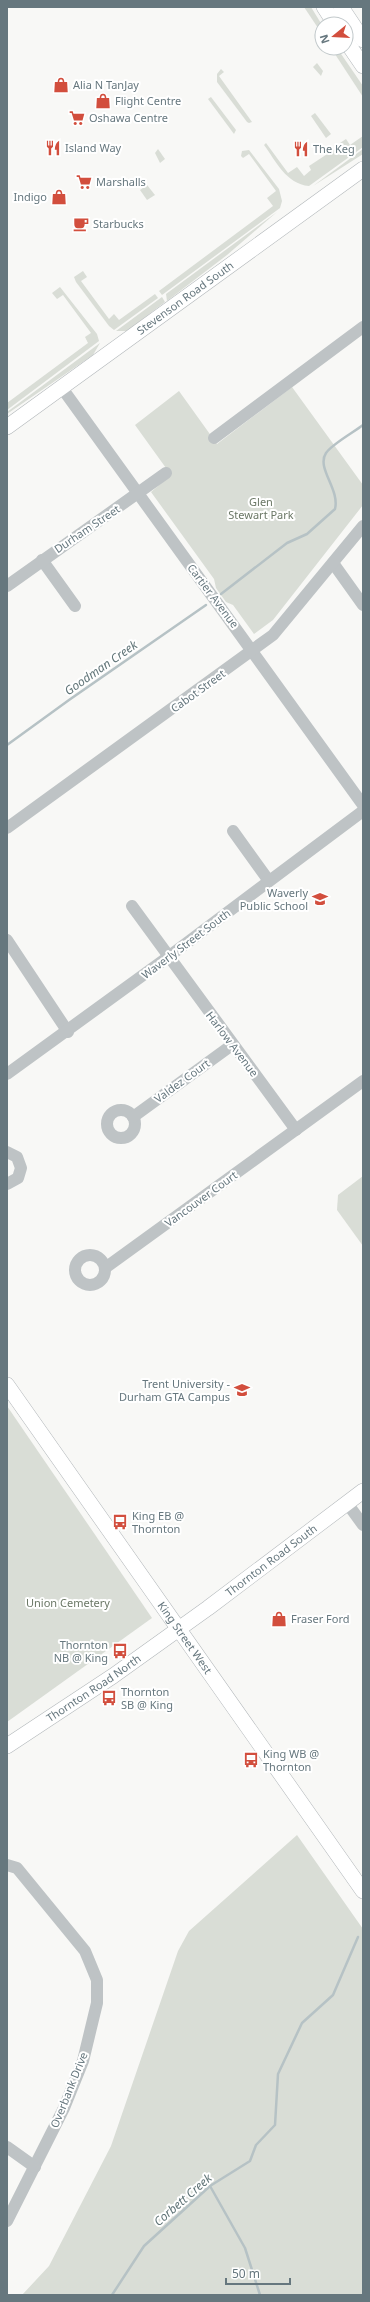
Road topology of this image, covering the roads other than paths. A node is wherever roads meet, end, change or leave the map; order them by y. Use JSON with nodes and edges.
{"nodes":[{"id":1,"x":324,"y":7,"type":"edge"},
{"id":2,"x":341,"y":7,"type":"edge"},
{"id":3,"x":330,"y":16,"type":"edge"},
{"id":4,"x":363,"y":40,"type":"edge"},
{"id":5,"x":354,"y":53,"type":"edge"},
{"id":6,"x":363,"y":66,"type":"edge"},
{"id":7,"x":363,"y":169,"type":"edge"},
{"id":8,"x":363,"y":328,"type":"edge"},
{"id":9,"x":62,"y":388,"type":"junction"},
{"id":10,"x":7,"y":427,"type":"edge"},
{"id":11,"x":214,"y":438,"type":"dead end"},
{"id":12,"x":166,"y":473,"type":"dead end"},
{"id":13,"x":138,"y":495,"type":"junction"},
{"id":14,"x":363,"y":526,"type":"edge"},
{"id":15,"x":42,"y":560,"type":"junction"},
{"id":16,"x":333,"y":563,"type":"junction"},
{"id":17,"x":7,"y":586,"type":"edge"},
{"id":18,"x":363,"y":605,"type":"edge"},
{"id":19,"x":75,"y":606,"type":"dead end"},
{"id":20,"x":253,"y":651,"type":"junction"},
{"id":21,"x":363,"y":805,"type":"edge"},
{"id":22,"x":363,"y":811,"type":"edge"},
{"id":23,"x":7,"y":828,"type":"edge"},
{"id":24,"x":234,"y":831,"type":"dead end"},
{"id":25,"x":269,"y":881,"type":"junction"},
{"id":26,"x":132,"y":906,"type":"dead end"},
{"id":27,"x":7,"y":940,"type":"edge"},
{"id":28,"x":168,"y":958,"type":"junction"},
{"id":29,"x":68,"y":1032,"type":"junction"},
{"id":30,"x":232,"y":1045,"type":"junction"},
{"id":31,"x":7,"y":1074,"type":"edge"},
{"id":32,"x":363,"y":1081,"type":"edge"},
{"id":33,"x":133,"y":1116,"type":"dead end"},
{"id":34,"x":296,"y":1130,"type":"junction"},
{"id":35,"x":7,"y":1152,"type":"edge"},
{"id":36,"x":7,"y":1184,"type":"edge"},
{"id":37,"x":105,"y":1268,"type":"dead end"},
{"id":38,"x":7,"y":1385,"type":"edge"},
{"id":39,"x":363,"y":1492,"type":"edge"},
{"id":40,"x":347,"y":1503,"type":"junction"},
{"id":41,"x":363,"y":1525,"type":"edge"},
{"id":42,"x":178,"y":1629,"type":"junction"},
{"id":43,"x":7,"y":1746,"type":"edge"},
{"id":44,"x":7,"y":1865,"type":"edge"},
{"id":45,"x":363,"y":1891,"type":"edge"},
{"id":46,"x":7,"y":2147,"type":"edge"},
{"id":47,"x":35,"y":2167,"type":"junction"},
{"id":48,"x":7,"y":2221,"type":"edge"}],
"edges":[{"from":1,"to":3,"type":"main road"},
{"from":2,"to":4,"type":"main road"},
{"from":5,"to":6,"type":"main road"},
{"from":7,"to":9,"type":"main road","name":"Stevenson Road South"},
{"from":8,"to":11,"type":"street"},
{"from":9,"to":10,"type":"main road","name":"Stevenson Road South"},
{"from":9,"to":13,"type":"street","name":"Cartier Avenue"},
{"from":12,"to":13,"type":"street","name":"Durham Street"},
{"from":13,"to":15,"type":"street","name":"Durham Street"},
{"from":13,"to":20,"type":"street","name":"Cartier Avenue"},
{"from":14,"to":16,"type":"street","name":"Cabot Street"},
{"from":15,"to":17,"type":"street","name":"Durham Street"},
{"from":15,"to":19,"type":"street"},
{"from":16,"to":18,"type":"street"},
{"from":16,"to":20,"type":"street","name":"Cabot Street"},
{"from":20,"to":21,"type":"street","name":"Cartier Avenue"},
{"from":20,"to":23,"type":"street","name":"Cabot Street"},
{"from":22,"to":25,"type":"street","name":"Waverly Street South"},
{"from":24,"to":25,"type":"street"},
{"from":25,"to":28,"type":"street","name":"Waverly Street South"},
{"from":26,"to":28,"type":"street","name":"Harlow Avenue"},
{"from":27,"to":29,"type":"street"},
{"from":28,"to":29,"type":"street","name":"Waverly Street South"},
{"from":28,"to":30,"type":"street","name":"Harlow Avenue"},
{"from":29,"to":31,"type":"street","name":"Waverly Street South"},
{"from":30,"to":33,"type":"street","name":"Valdez Court"},
{"from":30,"to":34,"type":"street","name":"Harlow Avenue"},
{"from":32,"to":34,"type":"street","name":"Vancouver Court"},
{"from":34,"to":37,"type":"street","name":"Vancouver Court"},
{"from":35,"to":36,"type":"street"},
{"from":38,"to":42,"type":"main road","name":"King Street West"},
{"from":39,"to":40,"type":"main road","name":"Thornton Road South"},
{"from":40,"to":41,"type":"street"},
{"from":40,"to":42,"type":"main road","name":"Thornton Road South"},
{"from":42,"to":43,"type":"main road","name":"Thornton Road North"},
{"from":42,"to":45,"type":"main road","name":"King Street West"},
{"from":44,"to":47,"type":"street","name":"Overbank Drive"},
{"from":46,"to":47,"type":"street"},
{"from":47,"to":48,"type":"street","name":"Overbank Drive"}]}
